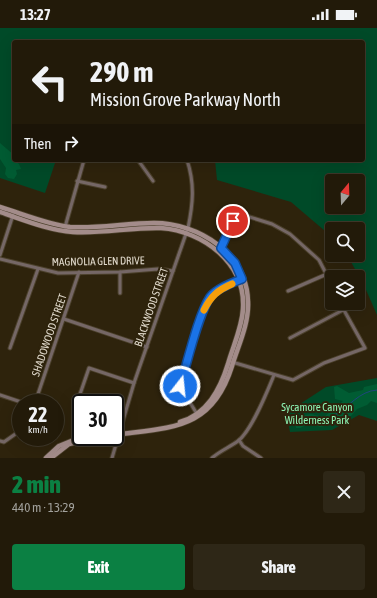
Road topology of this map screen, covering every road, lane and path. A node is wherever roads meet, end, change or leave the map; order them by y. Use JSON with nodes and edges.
{"nodes":[{"id":1,"x":83,"y":162,"type":"edge"},
{"id":2,"x":139,"y":162,"type":"edge"},
{"id":3,"x":188,"y":162,"type":"edge"},
{"id":4,"x":77,"y":181,"type":"junction"},
{"id":5,"x":153,"y":181,"type":"dead end"},
{"id":6,"x":106,"y":187,"type":"dead end"},
{"id":7,"x":0,"y":207,"type":"edge"},
{"id":8,"x":0,"y":212,"type":"edge"},
{"id":9,"x":13,"y":214,"type":"junction"},
{"id":10,"x":65,"y":228,"type":"junction"},
{"id":11,"x":187,"y":231,"type":"junction"},
{"id":12,"x":220,"y":249,"type":"junction"},
{"id":13,"x":0,"y":255,"type":"edge"},
{"id":14,"x":0,"y":259,"type":"edge"},
{"id":15,"x":38,"y":269,"type":"junction"},
{"id":16,"x":325,"y":270,"type":"edge"},
{"id":17,"x":173,"y":271,"type":"junction"},
{"id":18,"x":79,"y":272,"type":"junction"},
{"id":19,"x":120,"y":272,"type":"junction"},
{"id":20,"x":325,"y":275,"type":"edge"},
{"id":21,"x":240,"y":280,"type":"junction"},
{"id":22,"x":288,"y":291,"type":"dead end"},
{"id":23,"x":120,"y":293,"type":"dead end"},
{"id":24,"x":343,"y":310,"type":"joint"},
{"id":25,"x":64,"y":319,"type":"junction"},
{"id":26,"x":290,"y":338,"type":"dead end"},
{"id":27,"x":147,"y":347,"type":"junction"},
{"id":28,"x":10,"y":348,"type":"dead end"},
{"id":29,"x":231,"y":361,"type":"junction"},
{"id":30,"x":274,"y":375,"type":"junction"},
{"id":31,"x":134,"y":383,"type":"junction"},
{"id":32,"x":38,"y":394,"type":"edge"},
{"id":33,"x":80,"y":394,"type":"edge"},
{"id":34,"x":0,"y":396,"type":"edge"},
{"id":35,"x":12,"y":400,"type":"edge"},
{"id":36,"x":124,"y":412,"type":"edge"},
{"id":37,"x":198,"y":415,"type":"junction"},
{"id":38,"x":124,"y":432,"type":"edge"},
{"id":39,"x":12,"y":435,"type":"edge"},
{"id":40,"x":239,"y":440,"type":"junction"},
{"id":41,"x":2,"y":441,"type":"edge"},
{"id":42,"x":72,"y":441,"type":"edge"},
{"id":43,"x":72,"y":443,"type":"edge"},
{"id":44,"x":114,"y":446,"type":"edge"},
{"id":45,"x":46,"y":458,"type":"edge"},
{"id":46,"x":51,"y":458,"type":"edge"},
{"id":47,"x":112,"y":458,"type":"edge"},
{"id":48,"x":212,"y":458,"type":"edge"},
{"id":49,"x":260,"y":458,"type":"edge"}],
"edges":[{"from":1,"to":4,"type":"street"},
{"from":2,"to":5,"type":"street"},
{"from":3,"to":11,"type":"street","name":"BLACKWOOD STREET"},
{"from":4,"to":6,"type":"street"},
{"from":4,"to":10,"type":"street"},
{"from":7,"to":9,"type":"street"},
{"from":8,"to":9,"type":"street"},
{"from":9,"to":10,"type":"street"},
{"from":9,"to":13,"type":"street"},
{"from":10,"to":11,"type":"street"},
{"from":11,"to":12,"type":"street"},
{"from":11,"to":17,"type":"street","name":"BLACKWOOD STREET"},
{"from":12,"to":16,"type":"street"},
{"from":12,"to":21,"type":"street"},
{"from":14,"to":15,"type":"street","name":"MAGNOLIA GLEN DRIVE"},
{"from":15,"to":18,"type":"street","name":"MAGNOLIA GLEN DRIVE"},
{"from":15,"to":28,"type":"street"},
{"from":17,"to":19,"type":"street","name":"MAGNOLIA GLEN DRIVE"},
{"from":17,"to":27,"type":"street","name":"BLACKWOOD STREET"},
{"from":18,"to":19,"type":"street","name":"MAGNOLIA GLEN DRIVE"},
{"from":18,"to":25,"type":"street","name":"SHADOWOOD STREET"},
{"from":19,"to":23,"type":"street"},
{"from":20,"to":22,"type":"street"},
{"from":21,"to":29,"type":"street"},
{"from":21,"to":37,"type":"street"},
{"from":24,"to":26,"type":"street"},
{"from":24,"to":30,"type":"street"},
{"from":25,"to":27,"type":"street"},
{"from":25,"to":32,"type":"street","name":"SHADOWOOD STREET"},
{"from":27,"to":31,"type":"street","name":"BLACKWOOD STREET"},
{"from":29,"to":30,"type":"street"},
{"from":29,"to":37,"type":"street"},
{"from":30,"to":40,"type":"street"},
{"from":31,"to":33,"type":"street"},
{"from":31,"to":36,"type":"street","name":"BLACKWOOD STREET"},
{"from":34,"to":35,"type":"street"},
{"from":37,"to":38,"type":"street"},
{"from":39,"to":41,"type":"street"},
{"from":40,"to":48,"type":"street"},
{"from":40,"to":49,"type":"street"},
{"from":42,"to":45,"type":"street"},
{"from":43,"to":46,"type":"street"},
{"from":44,"to":47,"type":"street","name":"BLACKWOOD STREET"}]}
